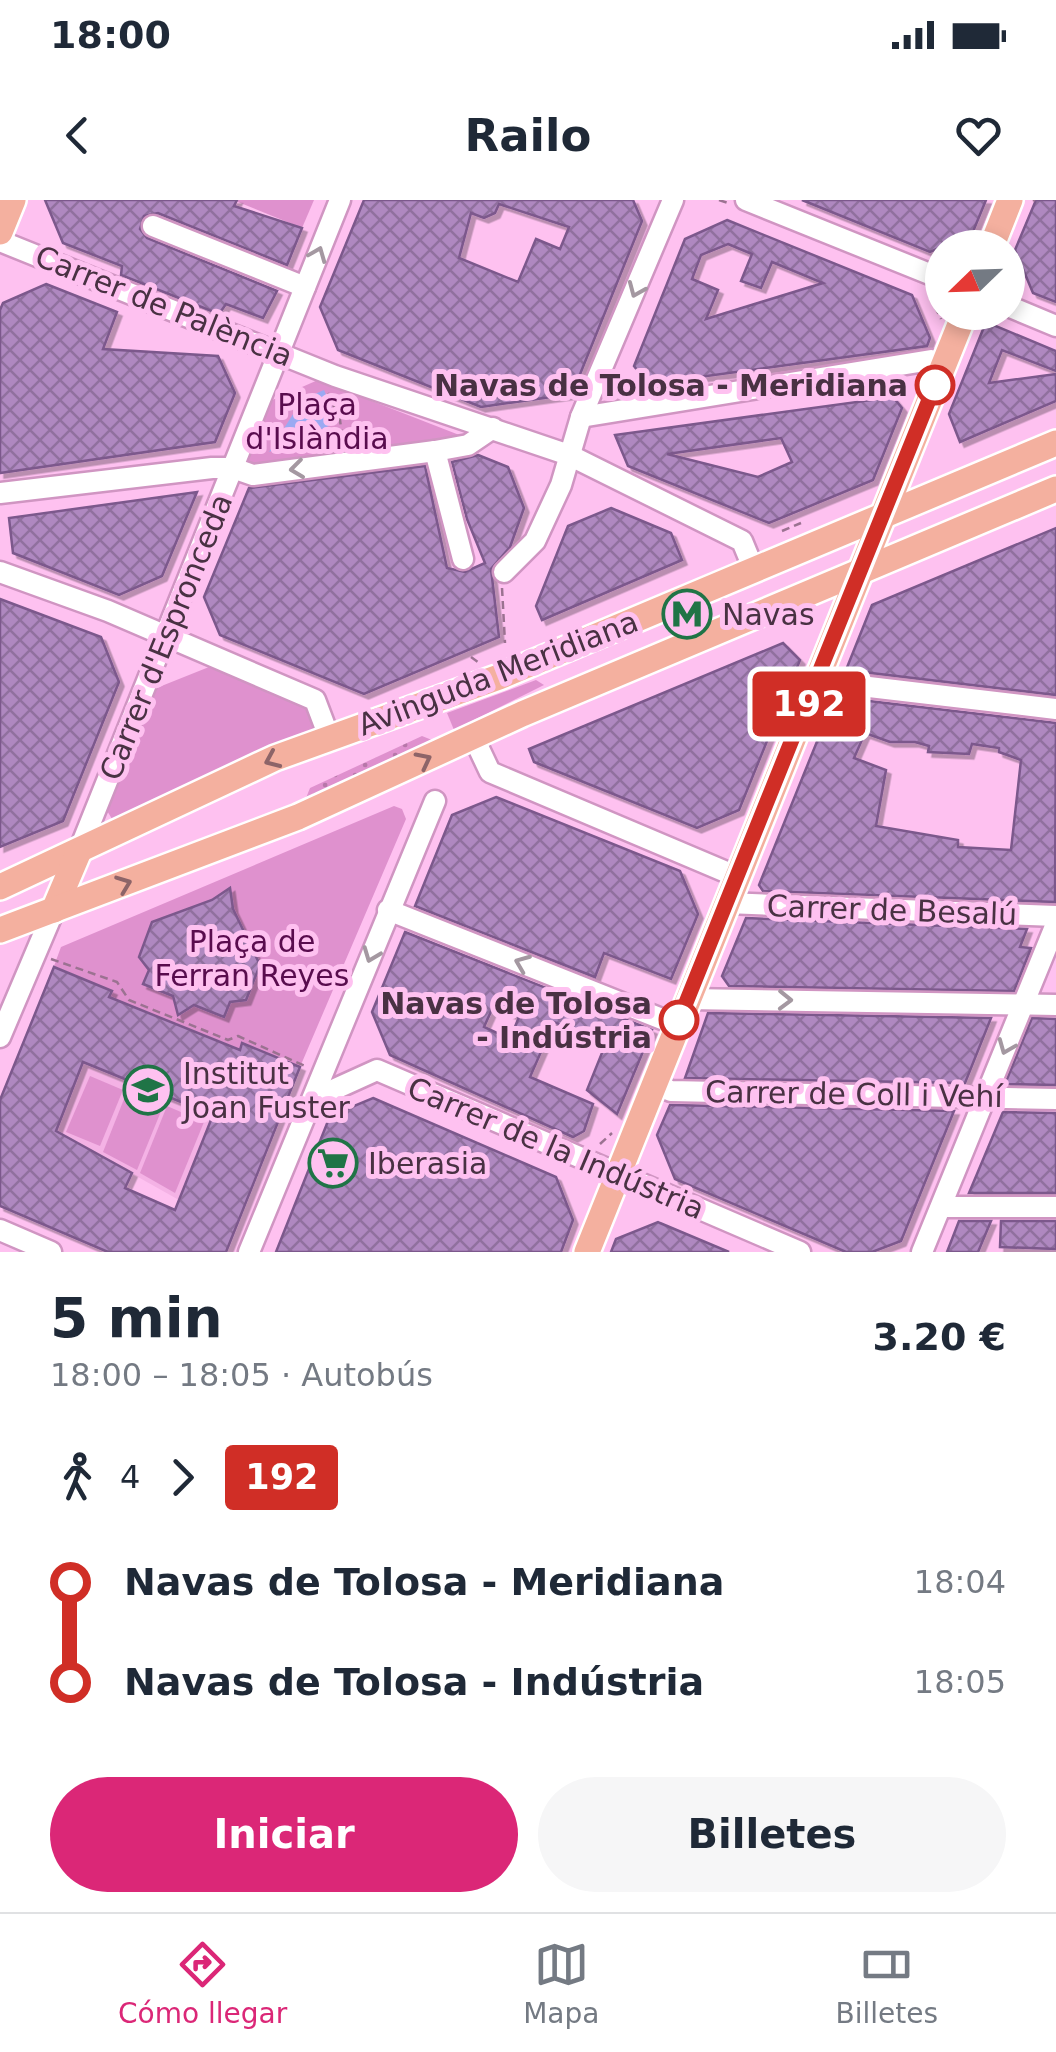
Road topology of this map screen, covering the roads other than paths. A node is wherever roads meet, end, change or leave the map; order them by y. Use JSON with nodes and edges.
{"nodes":[{"id":1,"x":13,"y":200,"type":"edge"},
{"id":2,"x":340,"y":200,"type":"edge"},
{"id":3,"x":673,"y":200,"type":"edge"},
{"id":4,"x":746,"y":200,"type":"edge"},
{"id":5,"x":1010,"y":200,"type":"edge"},
{"id":6,"x":153,"y":226,"type":"dead end"},
{"id":7,"x":998,"y":230,"type":"edge"},
{"id":8,"x":0,"y":232,"type":"edge"},
{"id":9,"x":0,"y":241,"type":"edge"},
{"id":10,"x":925,"y":279,"type":"edge"},
{"id":11,"x":305,"y":288,"type":"junction"},
{"id":12,"x":1025,"y":313,"type":"edge"},
{"id":13,"x":1056,"y":326,"type":"edge"},
{"id":14,"x":950,"y":330,"type":"edge"},
{"id":15,"x":279,"y":352,"type":"junction"},
{"id":16,"x":931,"y":360,"type":"dead end"},
{"id":17,"x":580,"y":416,"type":"junction"},
{"id":18,"x":492,"y":428,"type":"junction"},
{"id":19,"x":1056,"y":442,"type":"edge"},
{"id":20,"x":435,"y":451,"type":"junction"},
{"id":21,"x":569,"y":455,"type":"junction"},
{"id":22,"x":233,"y":468,"type":"junction"},
{"id":23,"x":1056,"y":489,"type":"edge"},
{"id":24,"x":0,"y":493,"type":"edge"},
{"id":25,"x":882,"y":516,"type":"junction"},
{"id":26,"x":463,"y":559,"type":"dead end"},
{"id":27,"x":754,"y":570,"type":"junction"},
{"id":28,"x":862,"y":570,"type":"junction"},
{"id":29,"x":0,"y":572,"type":"edge"},
{"id":30,"x":503,"y":577,"type":"road end"},
{"id":31,"x":166,"y":637,"type":"junction"},
{"id":32,"x":818,"y":681,"type":"junction"},
{"id":33,"x":1056,"y":709,"type":"edge"},
{"id":34,"x":329,"y":737,"type":"junction"},
{"id":35,"x":475,"y":741,"type":"junction"},
{"id":36,"x":436,"y":801,"type":"dead end"},
{"id":37,"x":80,"y":851,"type":"junction"},
{"id":38,"x":738,"y":877,"type":"junction"},
{"id":39,"x":0,"y":888,"type":"edge"},
{"id":40,"x":727,"y":903,"type":"junction"},
{"id":41,"x":54,"y":910,"type":"junction"},
{"id":42,"x":388,"y":910,"type":"junction"},
{"id":43,"x":1056,"y":916,"type":"edge"},
{"id":44,"x":1056,"y":924,"type":"edge"},
{"id":45,"x":0,"y":930,"type":"edge"},
{"id":46,"x":688,"y":999,"type":"junction"},
{"id":47,"x":1024,"y":1003,"type":"junction"},
{"id":48,"x":1056,"y":1004,"type":"edge"},
{"id":49,"x":677,"y":1025,"type":"junction"},
{"id":50,"x":0,"y":1037,"type":"edge"},
{"id":51,"x":653,"y":1084,"type":"junction"},
{"id":52,"x":986,"y":1095,"type":"junction"},
{"id":53,"x":314,"y":1099,"type":"junction"},
{"id":54,"x":1056,"y":1099,"type":"edge"},
{"id":55,"x":618,"y":1173,"type":"junction"},
{"id":56,"x":940,"y":1206,"type":"junction"},
{"id":57,"x":1056,"y":1207,"type":"edge"},
{"id":58,"x":0,"y":1230,"type":"edge"},
{"id":59,"x":50,"y":1252,"type":"edge"},
{"id":60,"x":249,"y":1252,"type":"edge"},
{"id":61,"x":586,"y":1252,"type":"edge"},
{"id":62,"x":800,"y":1252,"type":"edge"},
{"id":63,"x":922,"y":1252,"type":"edge"}],
"edges":[{"from":1,"to":8,"type":"main road"},
{"from":11,"to":2,"type":"street","name":"Carrer d'Espronceda","one_way":true},
{"from":3,"to":17,"type":"street","one_way":true},
{"from":4,"to":10,"type":"street"},
{"from":5,"to":7,"type":"main road"},
{"from":6,"to":11,"type":"street"},
{"from":9,"to":15,"type":"street","name":"Carrer de Palència"},
{"from":11,"to":15,"type":"street","name":"Carrer d'Espronceda"},
{"from":12,"to":13,"type":"street"},
{"from":14,"to":25,"type":"main road"},
{"from":15,"to":18,"type":"street","name":"Carrer de Palència"},
{"from":15,"to":22,"type":"street","name":"Carrer d'Espronceda"},
{"from":16,"to":17,"type":"street"},
{"from":17,"to":21,"type":"street"},
{"from":18,"to":20,"type":"street"},
{"from":18,"to":21,"type":"street","name":"Carrer de Palència"},
{"from":19,"to":25,"type":"main road","name":"Avinguda Meridiana"},
{"from":20,"to":22,"type":"street","one_way":true},
{"from":20,"to":26,"type":"street"},
{"from":21,"to":27,"type":"street","name":"Carrer de Palència"},
{"from":21,"to":30,"type":"street"},
{"from":22,"to":24,"type":"street"},
{"from":22,"to":31,"type":"street","name":"Carrer d'Espronceda"},
{"from":23,"to":28,"type":"main road","name":"Avinguda Meridiana"},
{"from":25,"to":27,"type":"main road","name":"Avinguda Meridiana"},
{"from":25,"to":28,"type":"main road"},
{"from":27,"to":34,"type":"main road","name":"Avinguda Meridiana"},
{"from":28,"to":32,"type":"main road"},
{"from":28,"to":35,"type":"main road","name":"Avinguda Meridiana"},
{"from":29,"to":31,"type":"street"},
{"from":31,"to":34,"type":"street"},
{"from":31,"to":37,"type":"street","name":"Carrer d'Espronceda"},
{"from":32,"to":33,"type":"street"},
{"from":32,"to":38,"type":"main road"},
{"from":34,"to":37,"type":"main road","name":"Avinguda Meridiana","one_way":true},
{"from":35,"to":38,"type":"street"},
{"from":41,"to":35,"type":"main road","name":"Avinguda Meridiana","one_way":true},
{"from":36,"to":42,"type":"street"},
{"from":37,"to":39,"type":"main road","name":"Avinguda Meridiana"},
{"from":37,"to":41,"type":"main road"},
{"from":38,"to":40,"type":"main road"},
{"from":40,"to":43,"type":"street","name":"Carrer de Besalú"},
{"from":40,"to":46,"type":"main road"},
{"from":41,"to":45,"type":"main road","name":"Avinguda Meridiana"},
{"from":41,"to":50,"type":"street"},
{"from":49,"to":42,"type":"street","one_way":true},
{"from":42,"to":53,"type":"street","one_way":true},
{"from":44,"to":47,"type":"street"},
{"from":46,"to":47,"type":"street","one_way":true},
{"from":46,"to":49,"type":"main road"},
{"from":47,"to":48,"type":"street"},
{"from":47,"to":52,"type":"street","one_way":true},
{"from":49,"to":51,"type":"main road"},
{"from":51,"to":52,"type":"street","name":"Carrer de Coll i Vehí"},
{"from":51,"to":55,"type":"main road"},
{"from":52,"to":54,"type":"street","name":"Carrer de Coll i Vehí"},
{"from":52,"to":56,"type":"street"},
{"from":53,"to":55,"type":"street","name":"Carrer de la Indústria"},
{"from":53,"to":60,"type":"street"},
{"from":55,"to":61,"type":"main road"},
{"from":55,"to":62,"type":"street","name":"Carrer de la Indústria"},
{"from":56,"to":57,"type":"street"},
{"from":56,"to":63,"type":"street"},
{"from":58,"to":59,"type":"street"}]}
